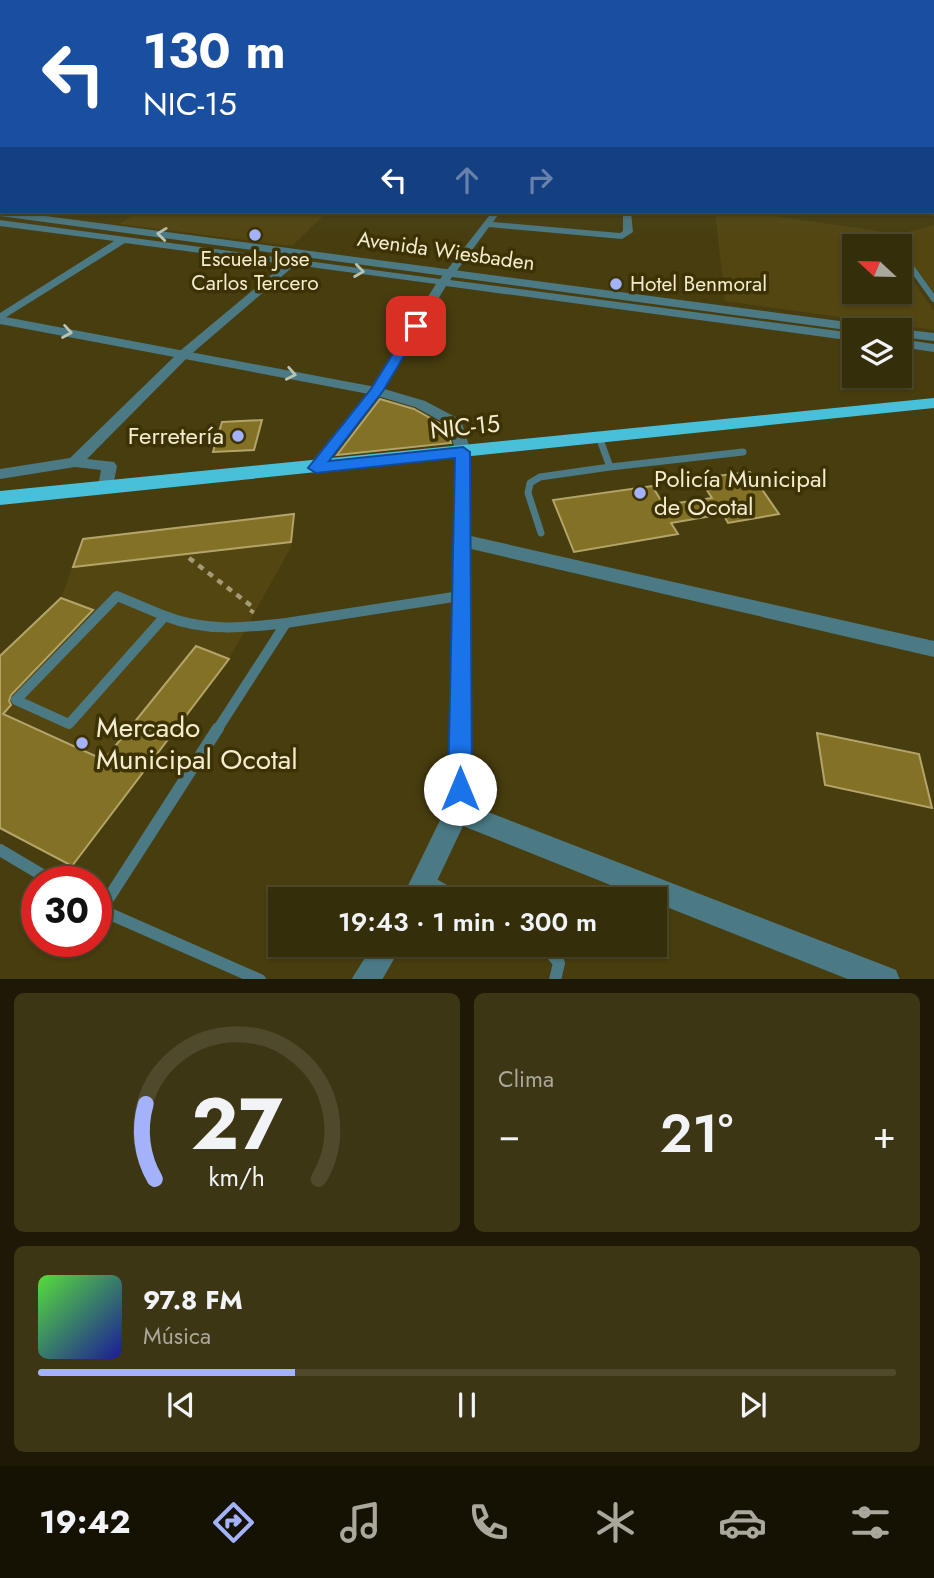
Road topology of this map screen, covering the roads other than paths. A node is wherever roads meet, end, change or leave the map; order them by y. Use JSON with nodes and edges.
{"nodes":[{"id":1,"x":495,"y":214,"type":"edge"},
{"id":2,"x":627,"y":214,"type":"edge"},
{"id":3,"x":3,"y":216,"type":"edge"},
{"id":4,"x":487,"y":225,"type":"junction"},
{"id":5,"x":136,"y":231,"type":"junction"},
{"id":6,"x":121,"y":240,"type":"junction"},
{"id":7,"x":304,"y":253,"type":"junction"},
{"id":8,"x":292,"y":262,"type":"junction"},
{"id":9,"x":912,"y":268,"type":"edge"},
{"id":10,"x":446,"y":278,"type":"junction"},
{"id":11,"x":934,"y":299,"type":"edge"},
{"id":12,"x":0,"y":319,"type":"edge"},
{"id":13,"x":842,"y":326,"type":"edge"},
{"id":14,"x":912,"y":334,"type":"edge"},
{"id":15,"x":842,"y":335,"type":"edge"},
{"id":16,"x":934,"y":337,"type":"edge"},
{"id":17,"x":912,"y":345,"type":"edge"},
{"id":18,"x":934,"y":348,"type":"edge"},
{"id":19,"x":185,"y":353,"type":"junction"},
{"id":20,"x":376,"y":391,"type":"junction"},
{"id":21,"x":934,"y":403,"type":"edge"},
{"id":22,"x":599,"y":438,"type":"junction"},
{"id":23,"x":463,"y":452,"type":"junction"},
{"id":24,"x":743,"y":452,"type":"dead end"},
{"id":25,"x":75,"y":462,"type":"junction"},
{"id":26,"x":610,"y":467,"type":"junction"},
{"id":27,"x":316,"y":468,"type":"junction"},
{"id":28,"x":0,"y":474,"type":"edge"},
{"id":29,"x":106,"y":487,"type":"junction"},
{"id":30,"x":0,"y":498,"type":"edge"},
{"id":31,"x":541,"y":533,"type":"dead end"},
{"id":32,"x":461,"y":540,"type":"junction"},
{"id":33,"x":460,"y":596,"type":"junction"},
{"id":34,"x":166,"y":615,"type":"junction"},
{"id":35,"x":286,"y":622,"type":"junction"},
{"id":36,"x":934,"y":649,"type":"edge"},
{"id":37,"x":457,"y":813,"type":"junction"},
{"id":38,"x":0,"y":850,"type":"edge"},
{"id":39,"x":27,"y":866,"type":"edge"},
{"id":40,"x":424,"y":879,"type":"junction"},
{"id":41,"x":112,"y":887,"type":"edge"},
{"id":42,"x":420,"y":887,"type":"edge"},
{"id":43,"x":438,"y":887,"type":"edge"},
{"id":44,"x":112,"y":914,"type":"edge"},
{"id":45,"x":381,"y":957,"type":"edge"},
{"id":46,"x":554,"y":957,"type":"edge"},
{"id":47,"x":260,"y":979,"type":"edge"},
{"id":48,"x":365,"y":979,"type":"edge"},
{"id":49,"x":555,"y":979,"type":"edge"},
{"id":50,"x":886,"y":979,"type":"edge"}],
"edges":[{"from":1,"to":4,"type":"street"},
{"from":2,"to":4,"type":"street"},
{"from":3,"to":5,"type":"street","name":"Avenida Wiesbaden"},
{"from":3,"to":6,"type":"street","name":"Avenida Wiesbaden"},
{"from":4,"to":10,"type":"street"},
{"from":5,"to":6,"type":"street"},
{"from":7,"to":5,"type":"street","name":"Avenida Wiesbaden","one_way":true},
{"from":6,"to":8,"type":"street","name":"Avenida Wiesbaden"},
{"from":6,"to":12,"type":"street"},
{"from":7,"to":8,"type":"street"},
{"from":7,"to":10,"type":"street","name":"Avenida Wiesbaden"},
{"from":8,"to":10,"type":"street","name":"Avenida Wiesbaden","one_way":true},
{"from":8,"to":19,"type":"street"},
{"from":9,"to":11,"type":"lane"},
{"from":10,"to":13,"type":"street","name":"Avenida Wiesbaden"},
{"from":10,"to":15,"type":"street","name":"Avenida Wiesbaden"},
{"from":10,"to":20,"type":"street"},
{"from":12,"to":19,"type":"street","one_way":true},
{"from":14,"to":16,"type":"street"},
{"from":17,"to":18,"type":"street"},
{"from":19,"to":20,"type":"street","one_way":true},
{"from":19,"to":25,"type":"street"},
{"from":20,"to":23,"type":"street"},
{"from":20,"to":27,"type":"street"},
{"from":21,"to":22,"type":"highway","name":"NIC-15","number":"NIC-15"},
{"from":22,"to":23,"type":"highway","name":"NIC-15","number":"NIC-15"},
{"from":22,"to":26,"type":"lane"},
{"from":23,"to":27,"type":"highway","name":"NIC-15","number":"NIC-15"},
{"from":23,"to":32,"type":"street"},
{"from":24,"to":26,"type":"lane"},
{"from":25,"to":28,"type":"street"},
{"from":25,"to":29,"type":"street"},
{"from":26,"to":31,"type":"lane"},
{"from":27,"to":29,"type":"highway","name":"NIC-15","number":"NIC-15"},
{"from":29,"to":30,"type":"highway","name":"NIC-15","number":"NIC-15"},
{"from":32,"to":33,"type":"street"},
{"from":32,"to":36,"type":"street"},
{"from":33,"to":35,"type":"lane"},
{"from":33,"to":37,"type":"street"},
{"from":34,"to":34,"type":"lane"},
{"from":34,"to":35,"type":"lane"},
{"from":35,"to":41,"type":"lane"},
{"from":37,"to":40,"type":"street"},
{"from":37,"to":50,"type":"street"},
{"from":38,"to":39,"type":"lane"},
{"from":40,"to":42,"type":"street"},
{"from":40,"to":43,"type":"lane"},
{"from":44,"to":47,"type":"lane"},
{"from":45,"to":48,"type":"street"},
{"from":46,"to":49,"type":"lane"}]}
